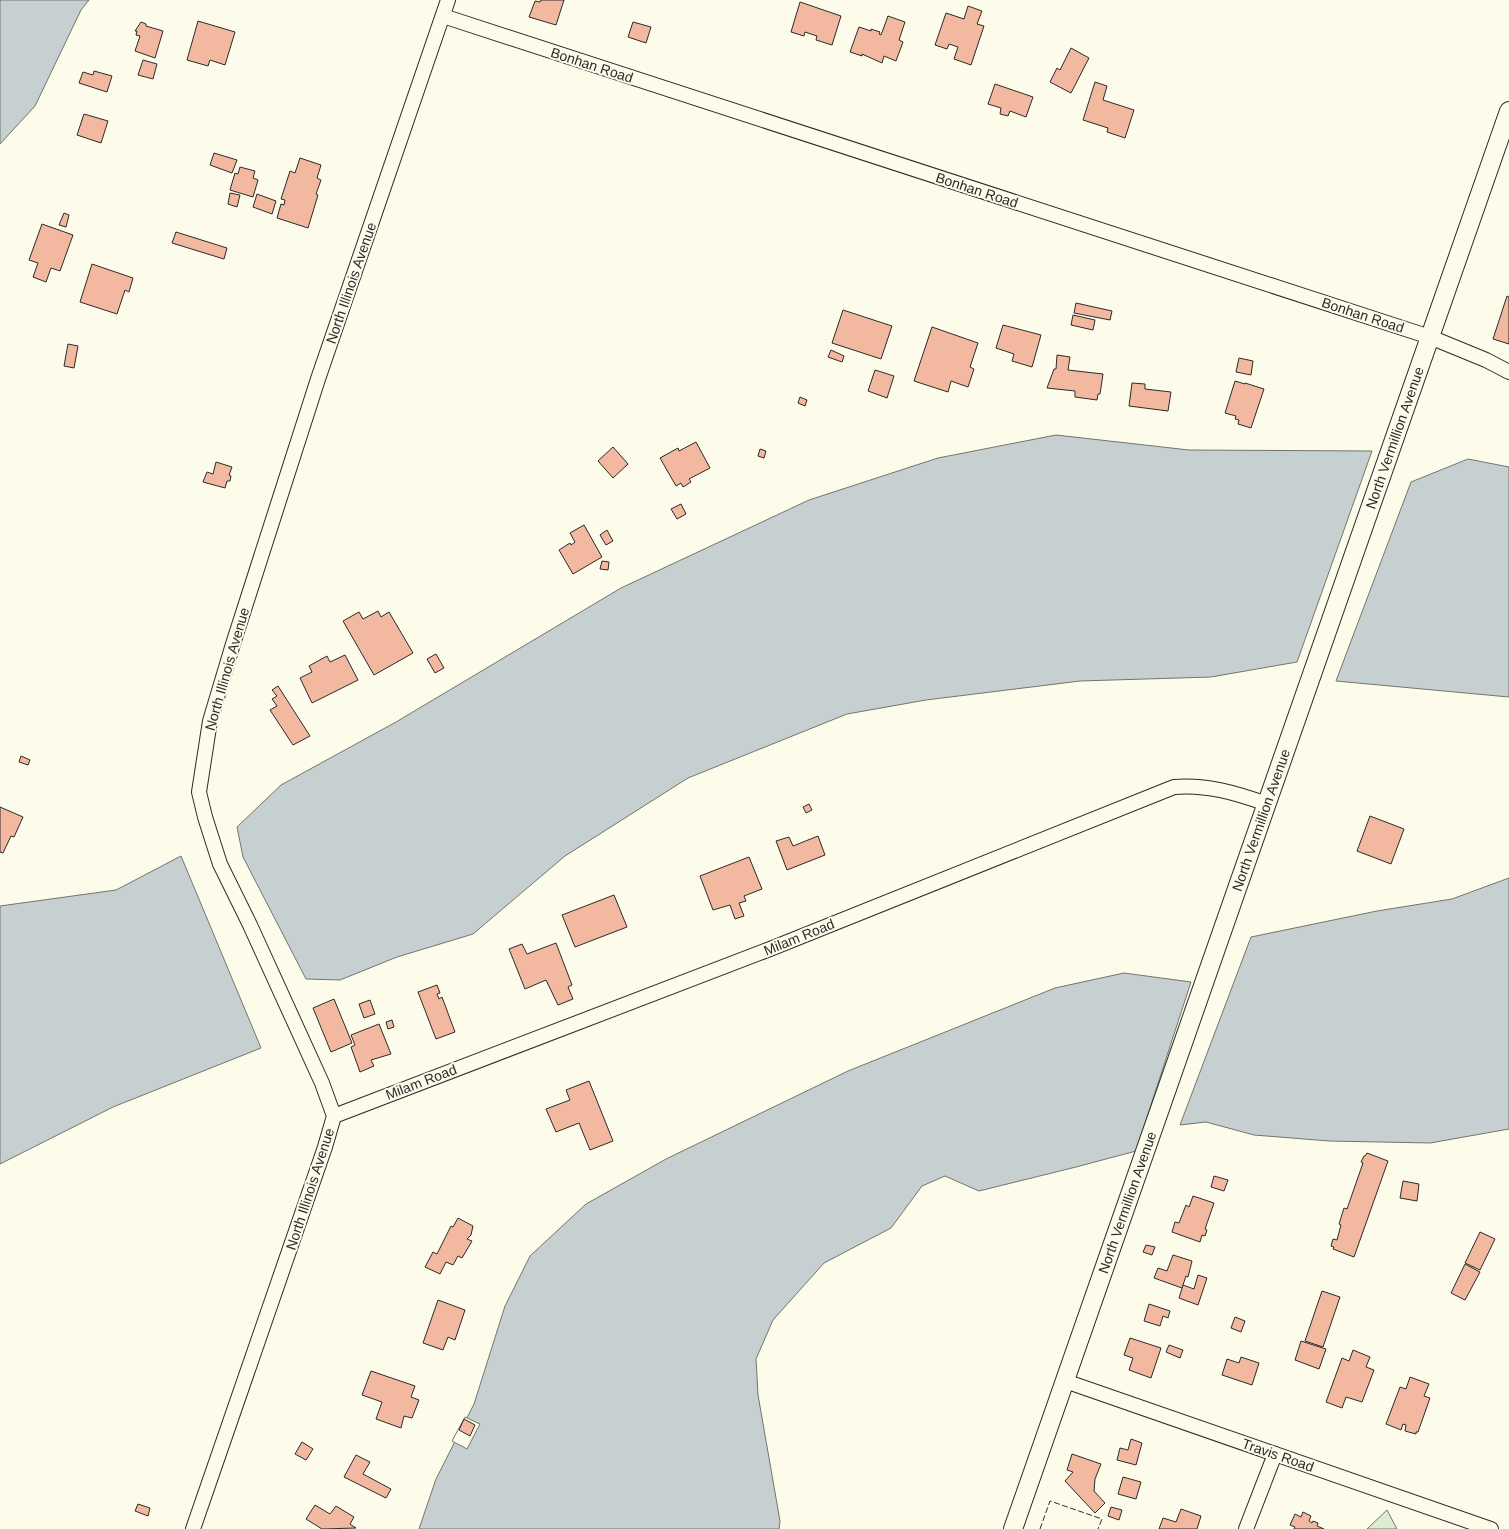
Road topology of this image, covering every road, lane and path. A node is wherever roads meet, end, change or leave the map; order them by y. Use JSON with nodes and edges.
{"nodes":[{"id":1,"x":448,"y":0,"type":"edge"},
{"id":2,"x":443,"y":16,"type":"junction"},
{"id":3,"x":1509,"y":111,"type":"edge"},
{"id":4,"x":1430,"y":337,"type":"junction"},
{"id":5,"x":1509,"y":372,"type":"edge"},
{"id":6,"x":1267,"y":804,"type":"junction"},
{"id":7,"x":334,"y":1116,"type":"junction"},
{"id":8,"x":1065,"y":1381,"type":"junction"},
{"id":9,"x":1275,"y":1454,"type":"junction"},
{"id":10,"x":193,"y":1529,"type":"edge"},
{"id":11,"x":1013,"y":1529,"type":"edge"},
{"id":12,"x":1246,"y":1529,"type":"edge"},
{"id":13,"x":1491,"y":1529,"type":"edge"}],
"edges":[{"from":1,"to":2,"type":"street","name":"North Illinois Avenue"},
{"from":2,"to":4,"type":"street","name":"Bonhan Road"},
{"from":2,"to":7,"type":"street","name":"North Illinois Avenue"},
{"from":3,"to":4,"type":"street","name":"North Vermillion Avenue"},
{"from":4,"to":5,"type":"street","name":"Bonhan Road"},
{"from":4,"to":6,"type":"street","name":"North Vermillion Avenue"},
{"from":6,"to":7,"type":"street","name":"Milam Road"},
{"from":6,"to":8,"type":"street","name":"North Vermillion Avenue"},
{"from":7,"to":10,"type":"street","name":"North Illinois Avenue"},
{"from":8,"to":9,"type":"street","name":"Travis Road"},
{"from":8,"to":11,"type":"street","name":"North Vermillion Avenue"},
{"from":9,"to":12,"type":"street"},
{"from":9,"to":13,"type":"street","name":"Travis Road"}]}
